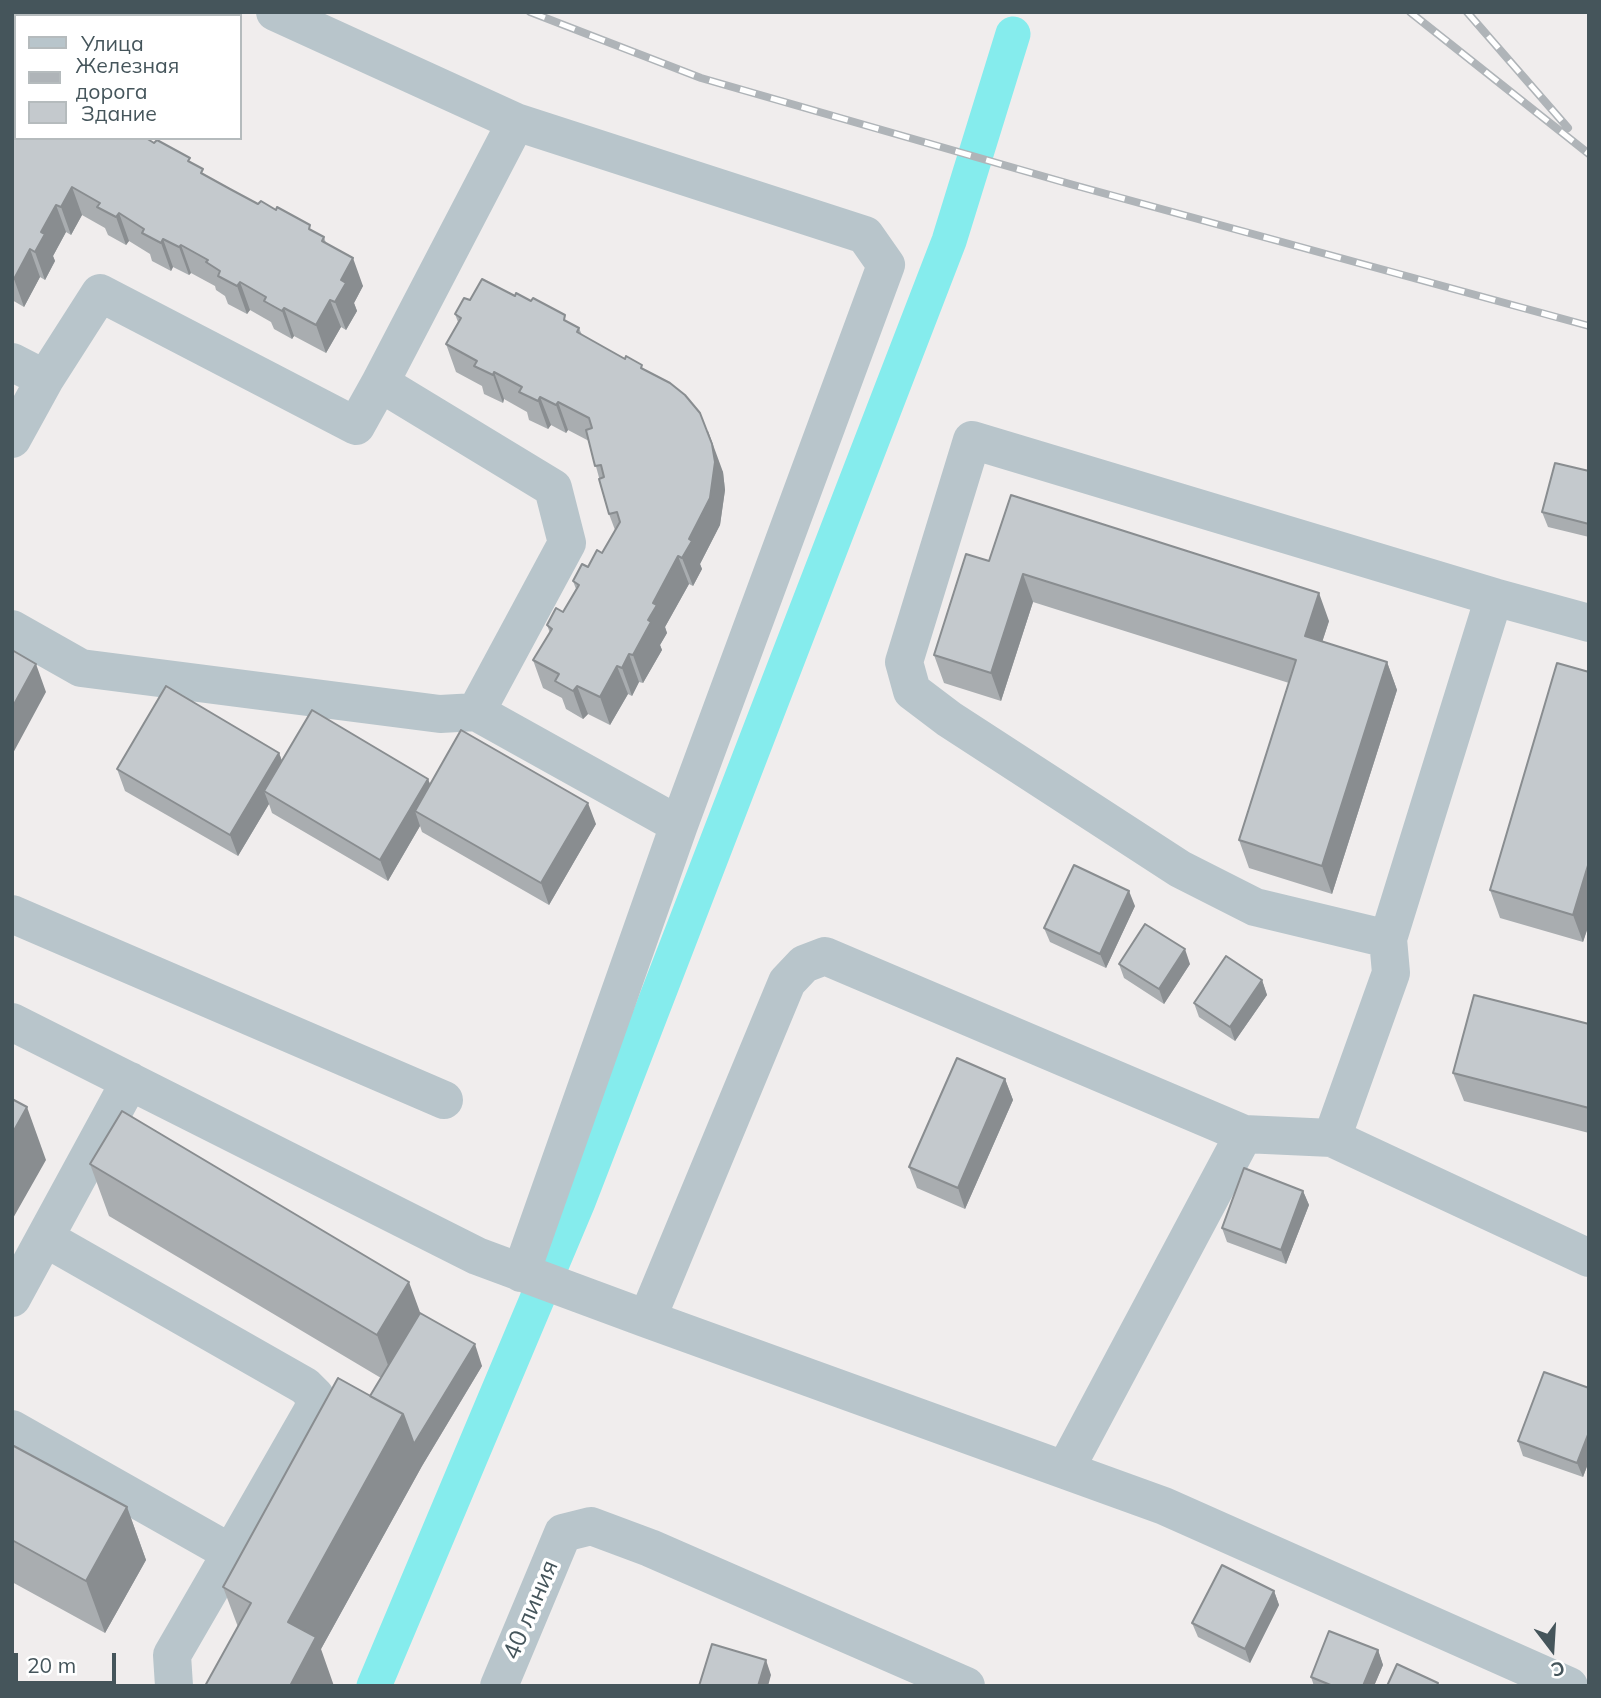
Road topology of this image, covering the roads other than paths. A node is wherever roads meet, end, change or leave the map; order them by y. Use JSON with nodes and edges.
{"nodes":[{"id":1,"x":275,"y":12,"type":"edge"},
{"id":2,"x":516,"y":122,"type":"junction"},
{"id":3,"x":29,"y":371,"type":"edge"},
{"id":4,"x":380,"y":383,"type":"junction"},
{"id":5,"x":12,"y":439,"type":"edge"},
{"id":6,"x":1494,"y":597,"type":"junction"},
{"id":7,"x":1589,"y":623,"type":"edge"},
{"id":8,"x":12,"y":629,"type":"edge"},
{"id":9,"x":476,"y":712,"type":"junction"},
{"id":10,"x":679,"y":825,"type":"junction"},
{"id":11,"x":12,"y":915,"type":"edge"},
{"id":12,"x":1388,"y":939,"type":"junction"},
{"id":13,"x":12,"y":1021,"type":"edge"},
{"id":14,"x":130,"y":1081,"type":"junction"},
{"id":15,"x":444,"y":1100,"type":"dead end"},
{"id":16,"x":1244,"y":1134,"type":"junction"},
{"id":17,"x":1332,"y":1138,"type":"junction"},
{"id":18,"x":45,"y":1238,"type":"junction"},
{"id":19,"x":1589,"y":1258,"type":"edge"},
{"id":20,"x":521,"y":1273,"type":"junction"},
{"id":21,"x":12,"y":1298,"type":"edge"},
{"id":22,"x":632,"y":1314,"type":"junction"},
{"id":23,"x":12,"y":1429,"type":"edge"},
{"id":24,"x":1065,"y":1470,"type":"junction"},
{"id":25,"x":231,"y":1553,"type":"junction"},
{"id":26,"x":902,"y":1673,"type":"edge"},
{"id":27,"x":174,"y":1686,"type":"edge"},
{"id":28,"x":499,"y":1686,"type":"edge"},
{"id":29,"x":966,"y":1686,"type":"edge"},
{"id":30,"x":1569,"y":1686,"type":"edge"}],
"edges":[{"from":1,"to":2,"type":"street"},
{"from":2,"to":4,"type":"street"},
{"from":2,"to":10,"type":"street"},
{"from":3,"to":4,"type":"street"},
{"from":3,"to":5,"type":"street"},
{"from":4,"to":9,"type":"street"},
{"from":6,"to":7,"type":"street"},
{"from":6,"to":12,"type":"street"},
{"from":6,"to":12,"type":"street"},
{"from":8,"to":9,"type":"street"},
{"from":9,"to":10,"type":"street"},
{"from":10,"to":20,"type":"street"},
{"from":11,"to":15,"type":"street"},
{"from":12,"to":17,"type":"street"},
{"from":13,"to":14,"type":"street"},
{"from":14,"to":18,"type":"street"},
{"from":14,"to":20,"type":"street"},
{"from":16,"to":17,"type":"street"},
{"from":16,"to":22,"type":"street"},
{"from":16,"to":24,"type":"street"},
{"from":17,"to":19,"type":"street"},
{"from":18,"to":21,"type":"street"},
{"from":18,"to":25,"type":"street"},
{"from":20,"to":22,"type":"street"},
{"from":22,"to":24,"type":"street"},
{"from":23,"to":25,"type":"street"},
{"from":24,"to":30,"type":"street"},
{"from":25,"to":27,"type":"street"},
{"from":26,"to":28,"type":"street","name":"40 линия"},
{"from":26,"to":29,"type":"street"}]}
